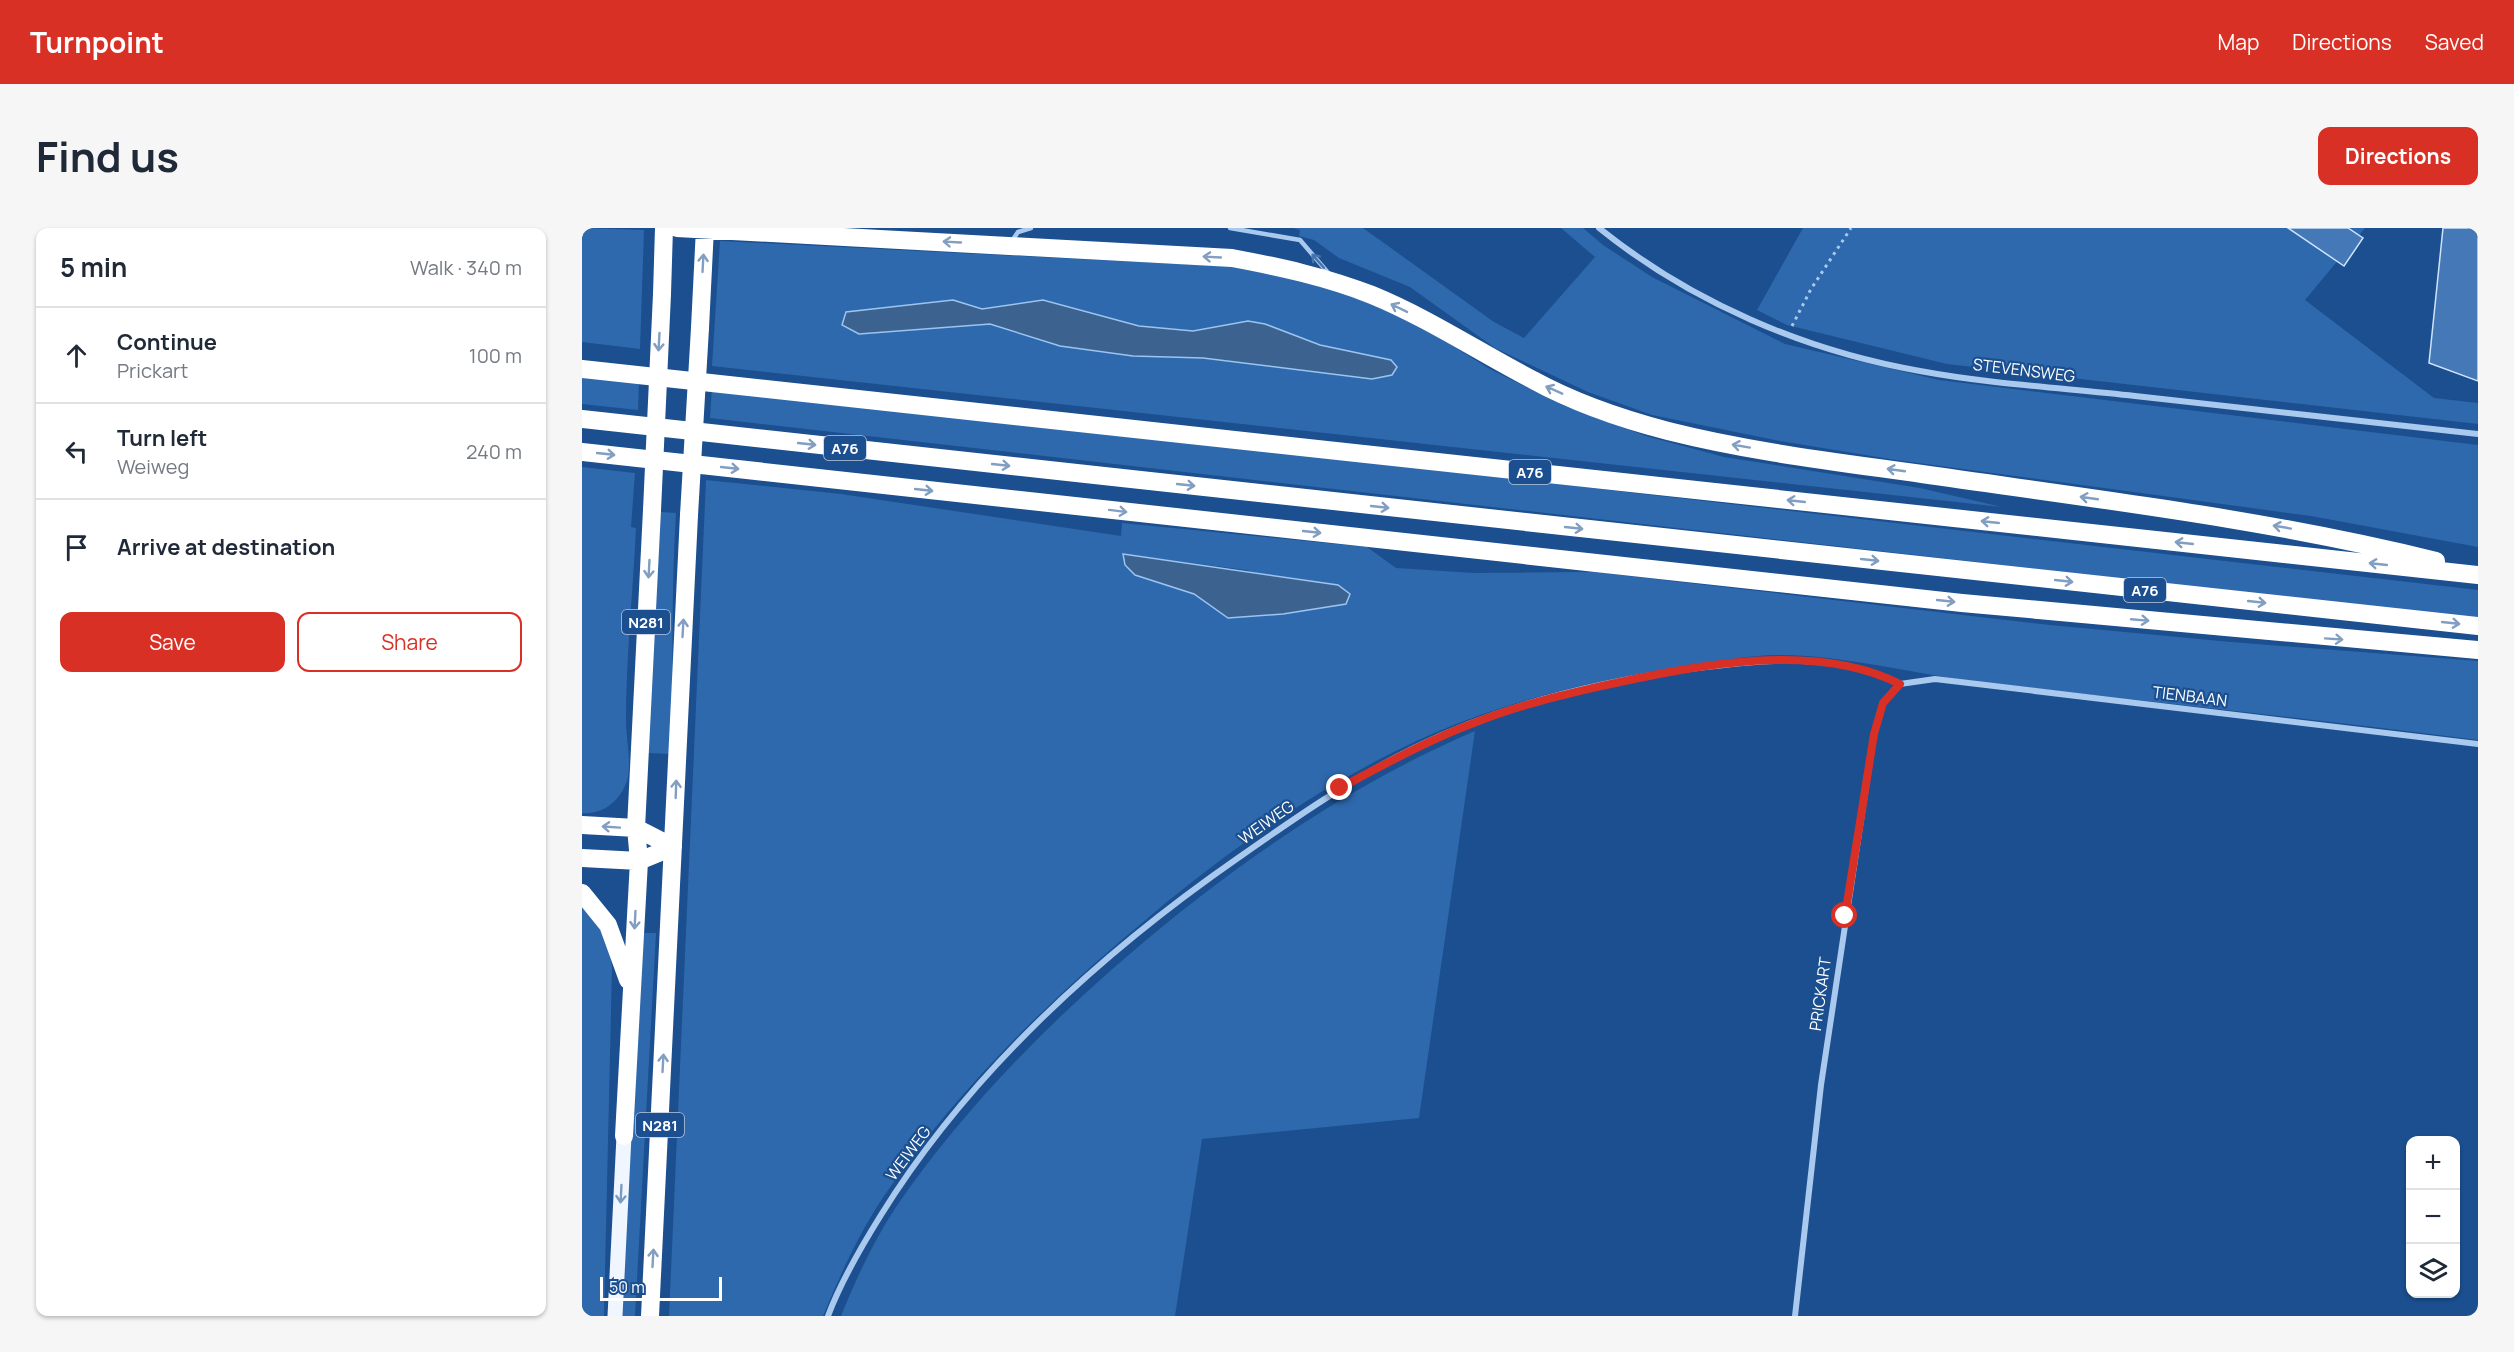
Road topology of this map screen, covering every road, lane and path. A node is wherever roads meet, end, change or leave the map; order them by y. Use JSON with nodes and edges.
{"nodes":[{"id":1,"x":664,"y":228,"type":"edge"},
{"id":2,"x":677,"y":228,"type":"edge"},
{"id":3,"x":817,"y":228,"type":"edge"},
{"id":4,"x":1031,"y":228,"type":"edge"},
{"id":5,"x":1230,"y":228,"type":"edge"},
{"id":6,"x":1599,"y":228,"type":"edge"},
{"id":7,"x":1851,"y":228,"type":"edge"},
{"id":8,"x":705,"y":229,"type":"edge"},
{"id":9,"x":834,"y":237,"type":"junction"},
{"id":10,"x":1010,"y":245,"type":"junction"},
{"id":11,"x":1337,"y":282,"type":"junction"},
{"id":12,"x":1788,"y":334,"type":"junction"},
{"id":13,"x":582,"y":369,"type":"edge"},
{"id":14,"x":582,"y":419,"type":"edge"},
{"id":15,"x":2478,"y":434,"type":"edge"},
{"id":16,"x":582,"y":452,"type":"edge"},
{"id":17,"x":2478,"y":573,"type":"edge"},
{"id":18,"x":2478,"y":626,"type":"edge"},
{"id":19,"x":2478,"y":650,"type":"edge"},
{"id":20,"x":1900,"y":684,"type":"junction"},
{"id":21,"x":2478,"y":744,"type":"edge"},
{"id":22,"x":582,"y":825,"type":"edge"},
{"id":23,"x":636,"y":828,"type":"junction"},
{"id":24,"x":674,"y":847,"type":"junction"},
{"id":25,"x":582,"y":858,"type":"edge"},
{"id":26,"x":639,"y":861,"type":"junction"},
{"id":27,"x":582,"y":893,"type":"edge"},
{"id":28,"x":631,"y":991,"type":"junction"},
{"id":29,"x":624,"y":1136,"type":"joint"},
{"id":30,"x":615,"y":1316,"type":"edge"},
{"id":31,"x":650,"y":1316,"type":"edge"},
{"id":32,"x":828,"y":1316,"type":"edge"},
{"id":33,"x":1795,"y":1316,"type":"edge"}],
"edges":[{"from":1,"to":23,"type":"highway","number":"N281","one_way":true,"bridge":true},
{"from":2,"to":8,"type":"highway"},
{"from":3,"to":9,"type":"highway","number":"A76"},
{"from":4,"to":10,"type":"lane"},
{"from":11,"to":5,"type":"lane","one_way":true},
{"from":6,"to":12,"type":"street","name":"STEVENSWEG"},
{"from":7,"to":12,"type":"path"},
{"from":8,"to":9,"type":"highway","number":"A76"},
{"from":24,"to":8,"type":"highway","number":"N281","one_way":true,"bridge":true},
{"from":10,"to":9,"type":"highway","number":"A76","one_way":true},
{"from":11,"to":10,"type":"highway","number":"A76","one_way":true},
{"from":17,"to":11,"type":"highway","number":"A76","one_way":true},
{"from":12,"to":15,"type":"street","name":"STEVENSWEG"},
{"from":17,"to":13,"type":"highway","number":"A76","one_way":true},
{"from":14,"to":18,"type":"highway","number":"A76","one_way":true},
{"from":16,"to":19,"type":"highway","number":"A76","one_way":true},
{"from":20,"to":21,"type":"street","name":"TIENBAAN"},
{"from":20,"to":32,"type":"street","name":"WEIWEG"},
{"from":20,"to":33,"type":"street","name":"PRICKART"},
{"from":23,"to":22,"type":"highway","one_way":true},
{"from":23,"to":24,"type":"highway"},
{"from":23,"to":26,"type":"highway","number":"N281"},
{"from":24,"to":26,"type":"highway"},
{"from":31,"to":24,"type":"highway","number":"N281","one_way":true},
{"from":25,"to":26,"type":"highway"},
{"from":26,"to":28,"type":"highway","number":"N281","one_way":true},
{"from":27,"to":28,"type":"highway"},
{"from":28,"to":29,"type":"highway","number":"N281"},
{"from":29,"to":30,"type":"main road","number":"N281","one_way":true}]}
